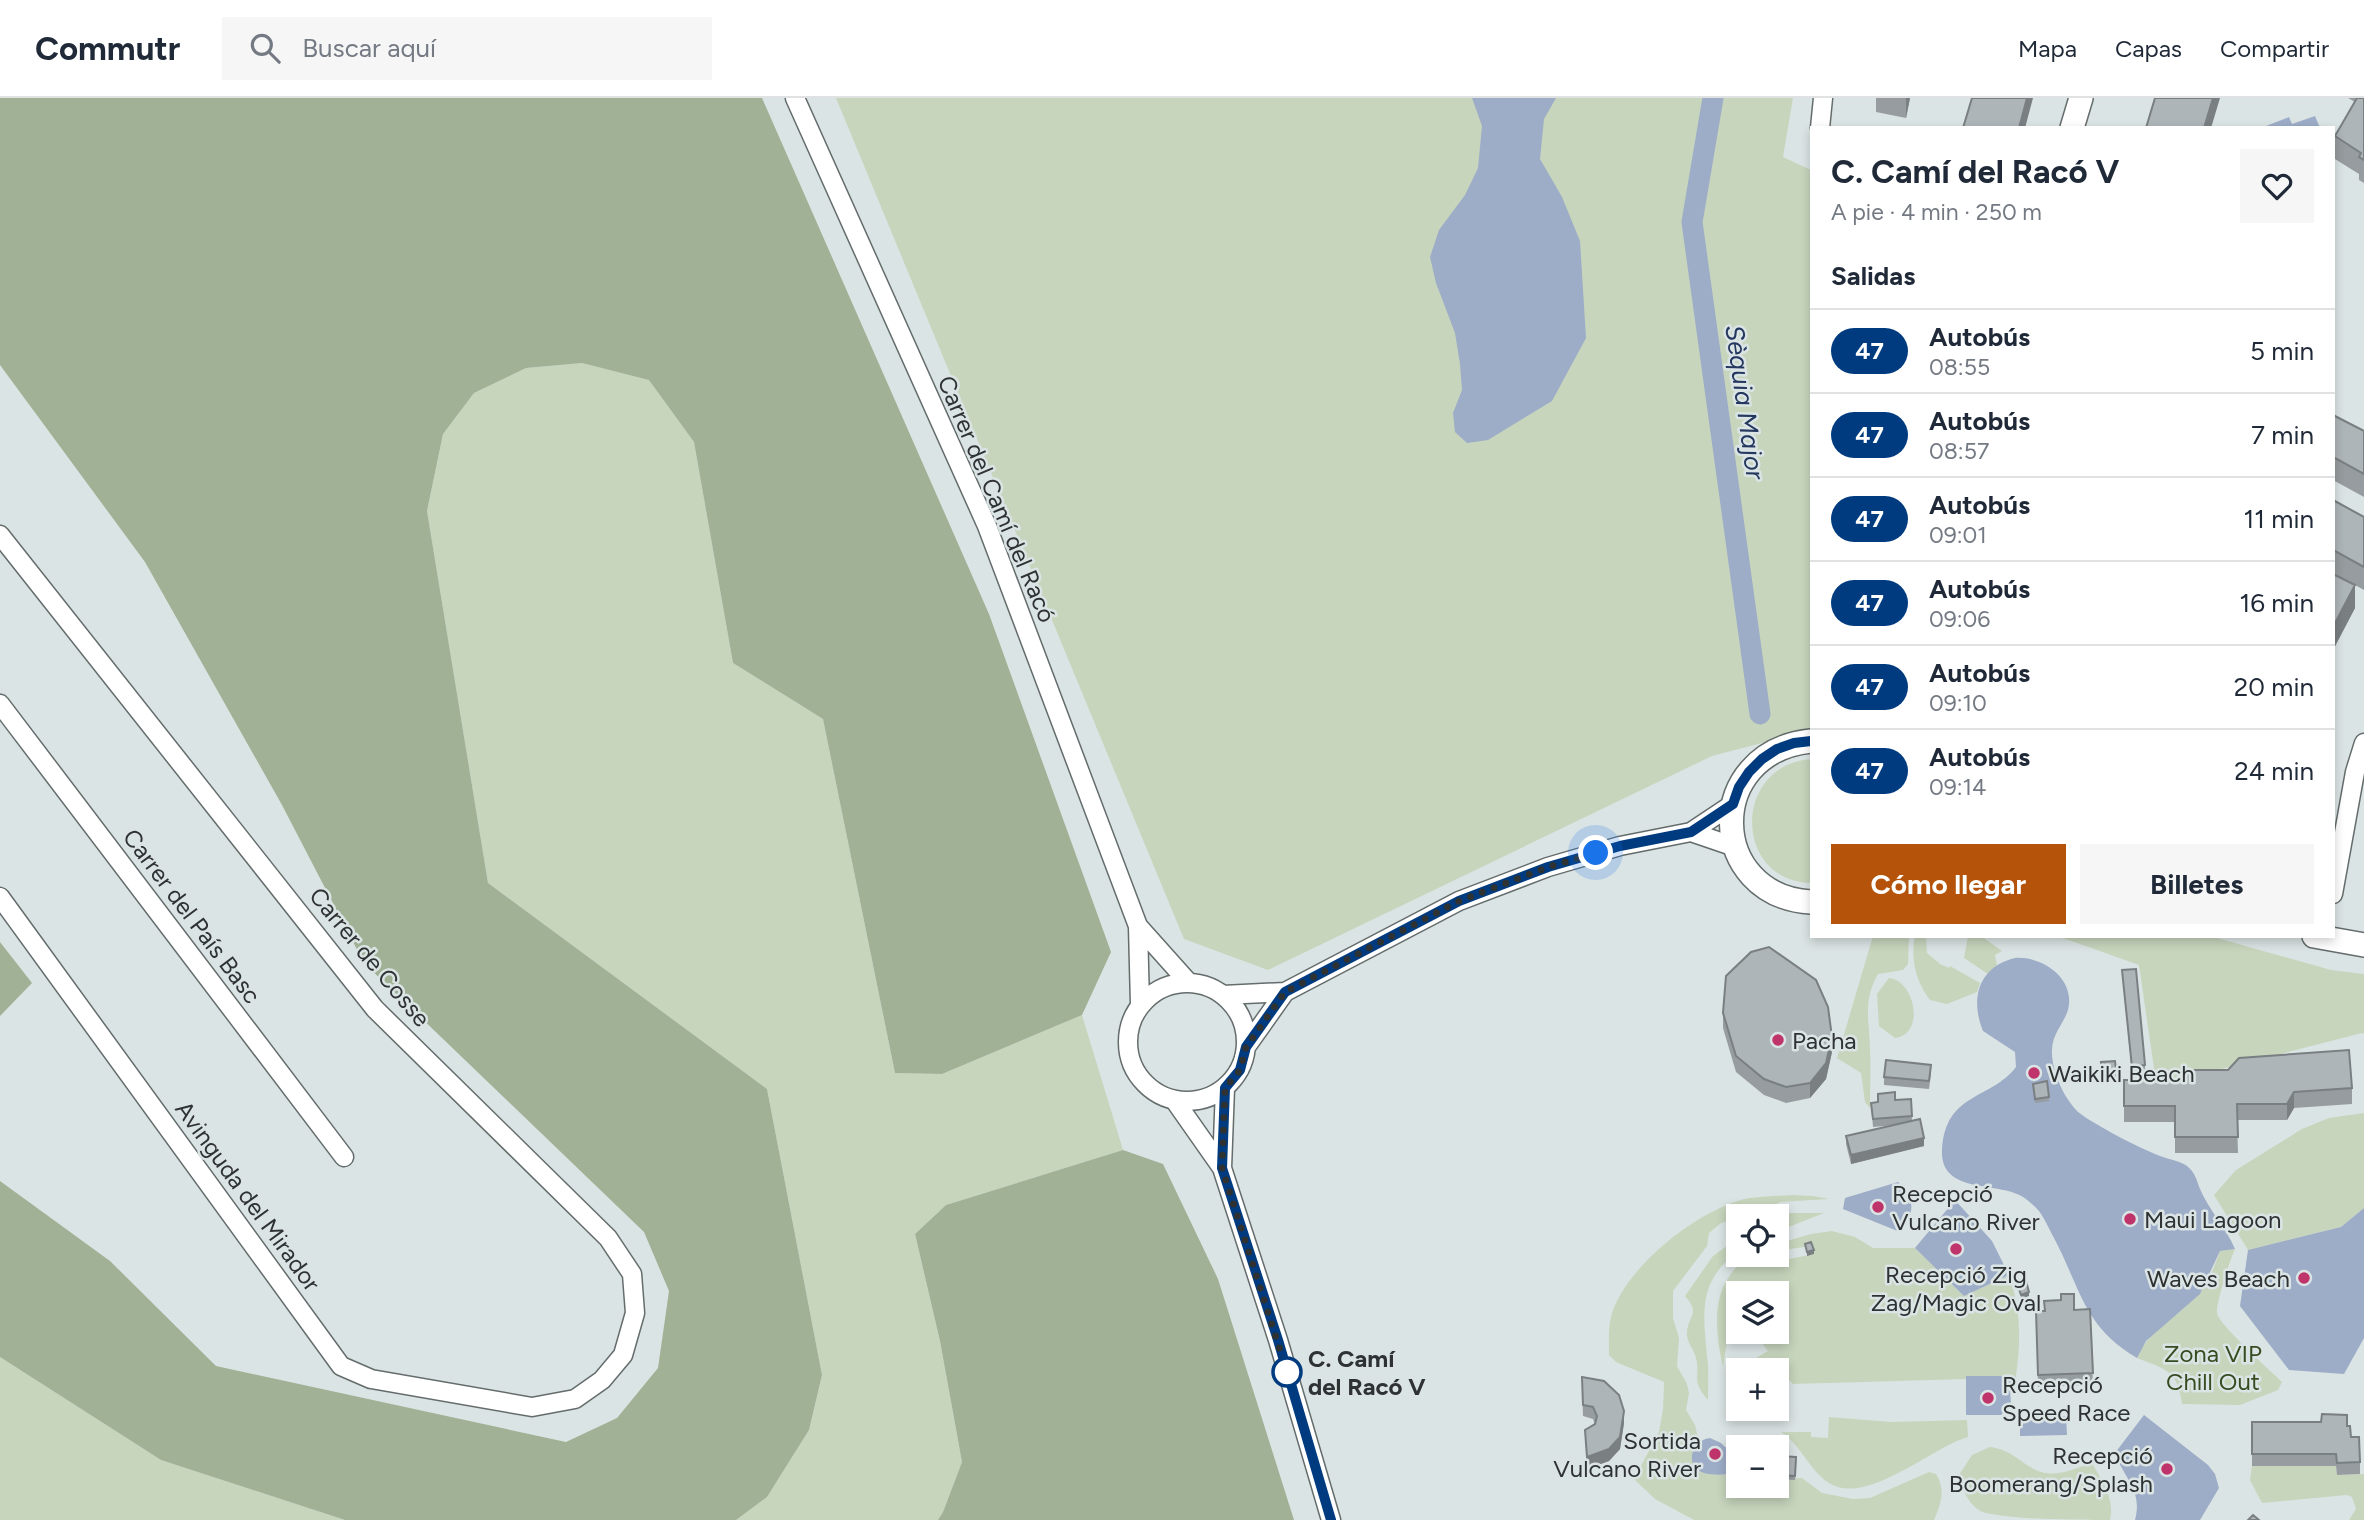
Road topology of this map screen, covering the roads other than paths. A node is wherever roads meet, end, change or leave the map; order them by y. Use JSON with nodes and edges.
{"nodes":[{"id":1,"x":795,"y":98,"type":"edge"},
{"id":2,"x":1823,"y":98,"type":"edge"},
{"id":3,"x":2081,"y":98,"type":"edge"},
{"id":4,"x":1820,"y":126,"type":"edge"},
{"id":5,"x":2073,"y":126,"type":"edge"},
{"id":6,"x":0,"y":535,"type":"edge"},
{"id":7,"x":0,"y":704,"type":"edge"},
{"id":8,"x":1810,"y":741,"type":"edge"},
{"id":9,"x":2364,"y":743,"type":"edge"},
{"id":10,"x":1733,"y":804,"type":"junction"},
{"id":11,"x":1691,"y":832,"type":"junction"},
{"id":12,"x":1735,"y":847,"type":"junction"},
{"id":13,"x":2335,"y":883,"type":"edge"},
{"id":14,"x":0,"y":897,"type":"edge"},
{"id":15,"x":1810,"y":902,"type":"edge"},
{"id":16,"x":1138,"y":926,"type":"junction"},
{"id":17,"x":2326,"y":938,"type":"edge"},
{"id":18,"x":2364,"y":945,"type":"edge"},
{"id":19,"x":1189,"y":983,"type":"junction"},
{"id":20,"x":1285,"y":992,"type":"junction"},
{"id":21,"x":1223,"y":995,"type":"junction"},
{"id":22,"x":1140,"y":1005,"type":"junction"},
{"id":23,"x":1246,"y":1047,"type":"junction"},
{"id":24,"x":1225,"y":1088,"type":"junction"},
{"id":25,"x":1175,"y":1101,"type":"junction"},
{"id":26,"x":344,"y":1157,"type":"dead end"},
{"id":27,"x":1222,"y":1168,"type":"junction"},
{"id":28,"x":532,"y":1407,"type":"joint"},
{"id":29,"x":1331,"y":1520,"type":"edge"}],
"edges":[{"from":1,"to":16,"type":"street","name":"Carrer del Camí del Racó"},
{"from":2,"to":4,"type":"street"},
{"from":3,"to":5,"type":"street"},
{"from":6,"to":28,"type":"street","name":"Carrer de Cosse"},
{"from":7,"to":26,"type":"street","name":"Carrer del País Basc"},
{"from":8,"to":10,"type":"street"},
{"from":9,"to":13,"type":"street"},
{"from":10,"to":11,"type":"street"},
{"from":10,"to":12,"type":"street"},
{"from":11,"to":12,"type":"street"},
{"from":11,"to":20,"type":"street"},
{"from":12,"to":15,"type":"street"},
{"from":14,"to":28,"type":"street","name":"Avinguda del Mirador"},
{"from":16,"to":19,"type":"street","name":"Carrer del Camí del Racó"},
{"from":16,"to":22,"type":"street","name":"Carrer del Camí del Racó"},
{"from":17,"to":18,"type":"street"},
{"from":19,"to":21,"type":"street"},
{"from":19,"to":22,"type":"street"},
{"from":20,"to":21,"type":"street"},
{"from":20,"to":23,"type":"street"},
{"from":21,"to":23,"type":"street"},
{"from":22,"to":25,"type":"street"},
{"from":23,"to":24,"type":"street"},
{"from":24,"to":25,"type":"street"},
{"from":24,"to":27,"type":"street"},
{"from":25,"to":27,"type":"street"},
{"from":27,"to":29,"type":"street"}]}
